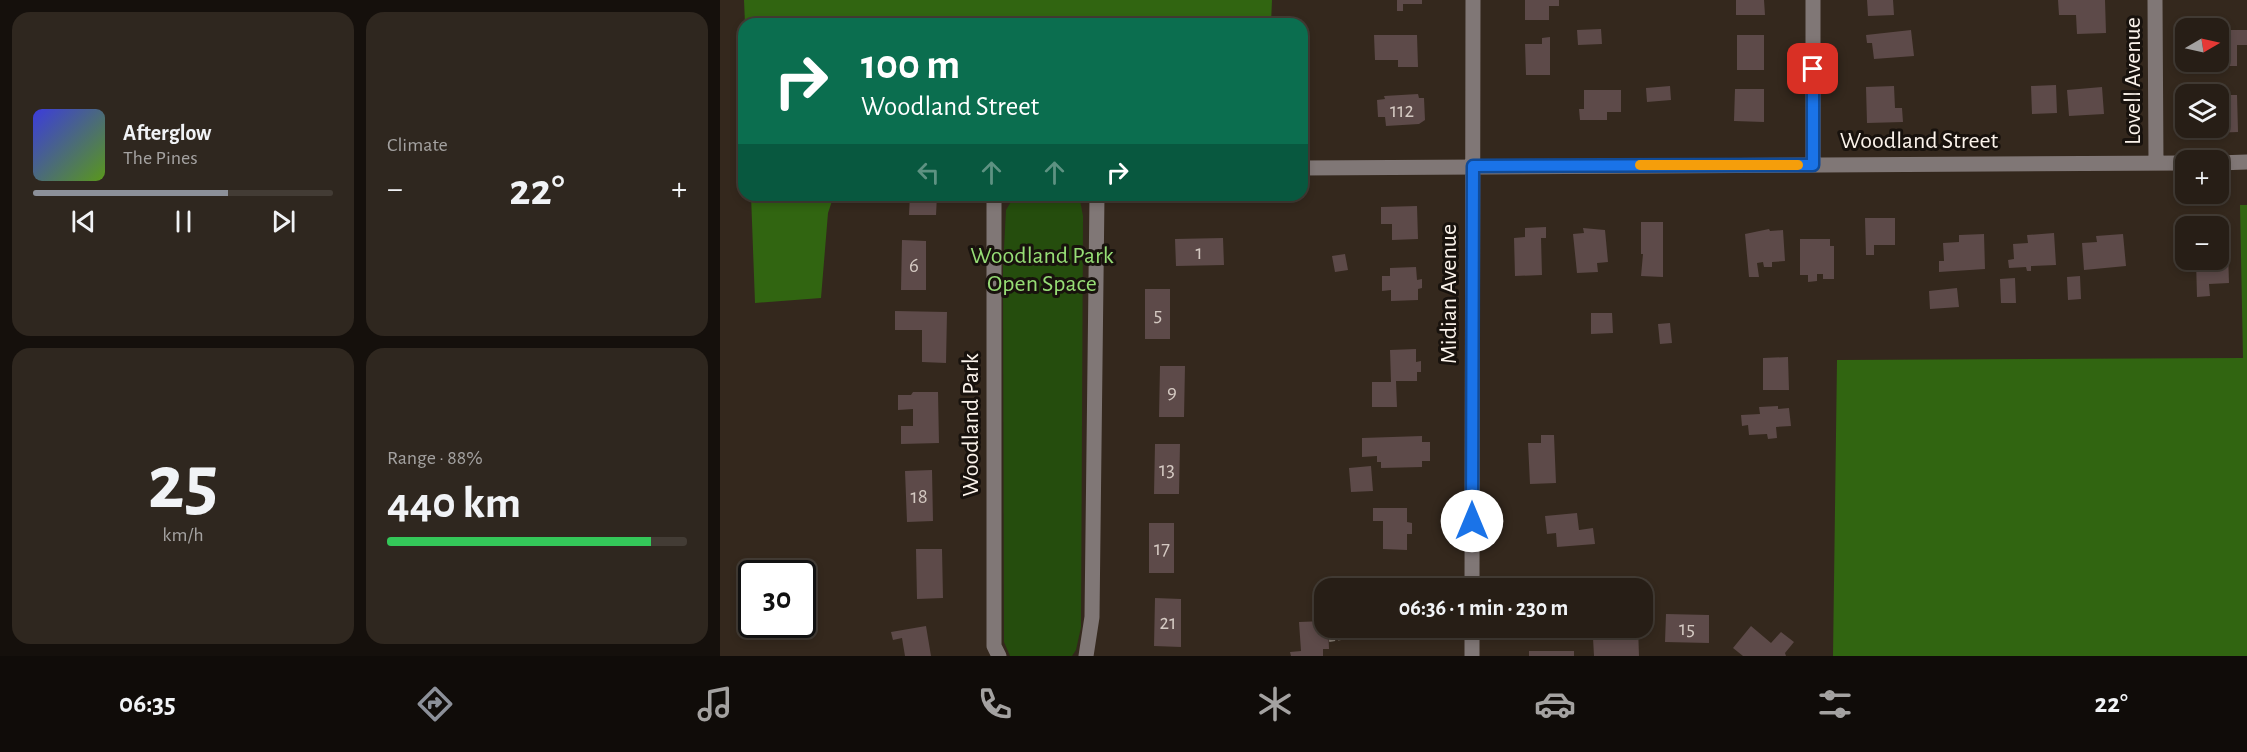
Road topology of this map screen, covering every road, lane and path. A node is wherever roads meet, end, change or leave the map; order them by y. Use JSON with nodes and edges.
{"nodes":[{"id":1,"x":1473,"y":0,"type":"edge"},
{"id":2,"x":1813,"y":0,"type":"edge"},
{"id":3,"x":2155,"y":0,"type":"edge"},
{"id":4,"x":2175,"y":162,"type":"edge"},
{"id":5,"x":2229,"y":162,"type":"edge"},
{"id":6,"x":2247,"y":162,"type":"edge"},
{"id":7,"x":2156,"y":163,"type":"junction"},
{"id":8,"x":1813,"y":165,"type":"junction"},
{"id":9,"x":1473,"y":166,"type":"junction"},
{"id":10,"x":1308,"y":168,"type":"edge"},
{"id":11,"x":994,"y":201,"type":"edge"},
{"id":12,"x":1097,"y":201,"type":"edge"},
{"id":13,"x":1472,"y":578,"type":"edge"},
{"id":14,"x":1341,"y":638,"type":"edge"},
{"id":15,"x":1472,"y":638,"type":"edge"},
{"id":16,"x":1329,"y":640,"type":"dead end"},
{"id":17,"x":999,"y":656,"type":"edge"},
{"id":18,"x":1086,"y":656,"type":"edge"},
{"id":19,"x":1472,"y":656,"type":"edge"}],
"edges":[{"from":1,"to":9,"type":"street","name":"Midian Avenue"},
{"from":2,"to":8,"type":"street"},
{"from":3,"to":7,"type":"street","name":"Lovell Avenue"},
{"from":4,"to":7,"type":"street","name":"Woodland Street"},
{"from":5,"to":6,"type":"street"},
{"from":7,"to":8,"type":"street","name":"Woodland Street"},
{"from":8,"to":9,"type":"street","name":"Woodland Street"},
{"from":9,"to":10,"type":"street"},
{"from":9,"to":13,"type":"street","name":"Midian Avenue"},
{"from":11,"to":17,"type":"street","name":"Woodland Park"},
{"from":12,"to":18,"type":"street"},
{"from":14,"to":16,"type":"path"},
{"from":15,"to":19,"type":"street"}]}
